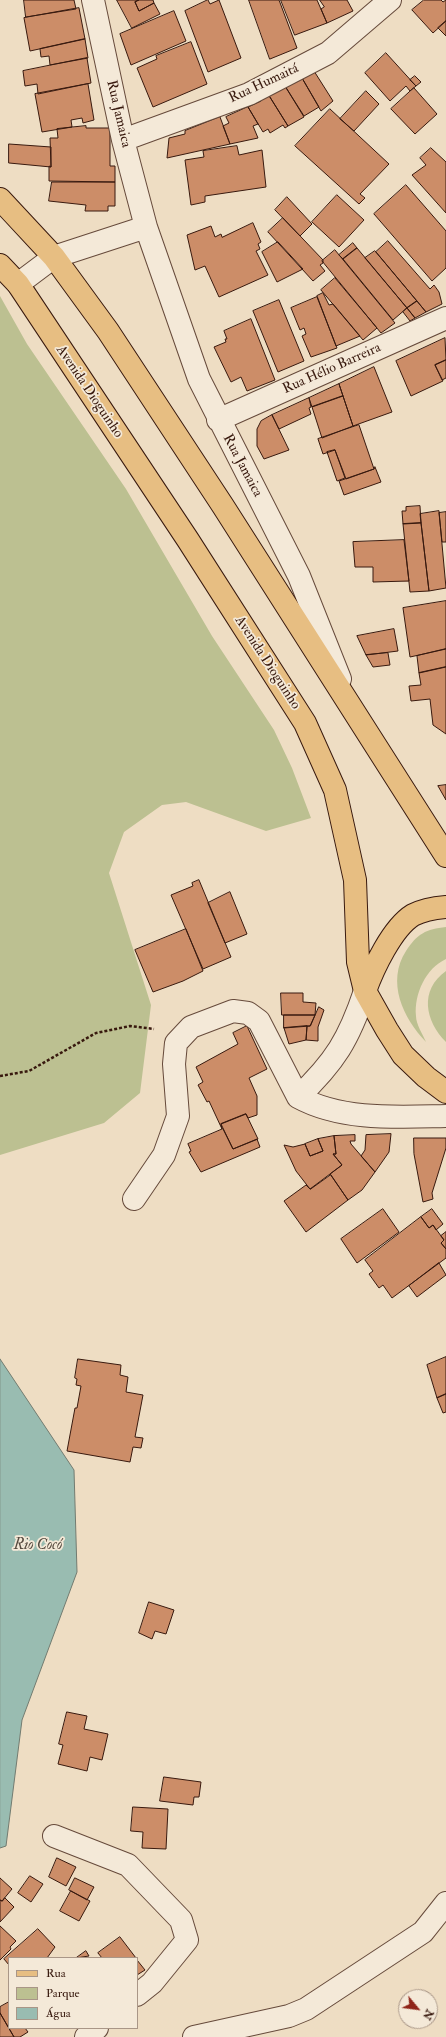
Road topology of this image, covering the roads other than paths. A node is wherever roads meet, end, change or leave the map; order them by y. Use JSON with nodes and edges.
{"nodes":[{"id":1,"x":93,"y":0,"type":"edge"},
{"id":2,"x":390,"y":0,"type":"edge"},
{"id":3,"x":123,"y":140,"type":"junction"},
{"id":4,"x":0,"y":199,"type":"edge"},
{"id":5,"x":146,"y":227,"type":"junction"},
{"id":6,"x":54,"y":257,"type":"junction"},
{"id":7,"x":0,"y":265,"type":"edge"},
{"id":8,"x":18,"y":284,"type":"junction"},
{"id":9,"x":446,"y":318,"type":"edge"},
{"id":10,"x":218,"y":420,"type":"junction"},
{"id":11,"x":348,"y":701,"type":"junction"},
{"id":12,"x":446,"y":856,"type":"edge"},
{"id":13,"x":446,"y":908,"type":"edge"},
{"id":14,"x":365,"y":991,"type":"junction"},
{"id":15,"x":446,"y":1092,"type":"edge"},
{"id":16,"x":298,"y":1097,"type":"junction"},
{"id":17,"x":446,"y":1116,"type":"edge"},
{"id":18,"x":134,"y":1199,"type":"dead end"},
{"id":19,"x":54,"y":1836,"type":"dead end"},
{"id":20,"x":446,"y":1903,"type":"edge"},
{"id":21,"x":446,"y":1929,"type":"edge"},
{"id":22,"x":424,"y":1932,"type":"junction"},
{"id":23,"x":138,"y":1994,"type":"edge"},
{"id":24,"x":96,"y":2029,"type":"edge"},
{"id":25,"x":238,"y":2032,"type":"edge"},
{"id":26,"x":86,"y":2037,"type":"edge"},
{"id":27,"x":194,"y":2037,"type":"edge"}],
"edges":[{"from":1,"to":3,"type":"street","name":"Rua Jamaica"},
{"from":2,"to":3,"type":"street","name":"Rua Humaitá"},
{"from":3,"to":5,"type":"street","name":"Rua Jamaica"},
{"from":4,"to":6,"type":"main road"},
{"from":5,"to":6,"type":"street"},
{"from":5,"to":10,"type":"street","name":"Rua Jamaica"},
{"from":6,"to":8,"type":"street"},
{"from":6,"to":11,"type":"main road"},
{"from":7,"to":8,"type":"main road","name":"Avenida Dioguinho"},
{"from":8,"to":14,"type":"main road","name":"Avenida Dioguinho"},
{"from":9,"to":10,"type":"street","name":"Rua Hélio Barreira"},
{"from":10,"to":11,"type":"street","name":"Rua Jamaica"},
{"from":11,"to":12,"type":"main road"},
{"from":13,"to":14,"type":"main road"},
{"from":14,"to":15,"type":"main road","name":"Avenida Dioguinho"},
{"from":14,"to":16,"type":"street"},
{"from":16,"to":17,"type":"street"},
{"from":16,"to":18,"type":"street"},
{"from":19,"to":23,"type":"street"},
{"from":20,"to":22,"type":"street"},
{"from":21,"to":22,"type":"street"},
{"from":22,"to":25,"type":"street"},
{"from":24,"to":26,"type":"street"},
{"from":25,"to":27,"type":"street"}]}
